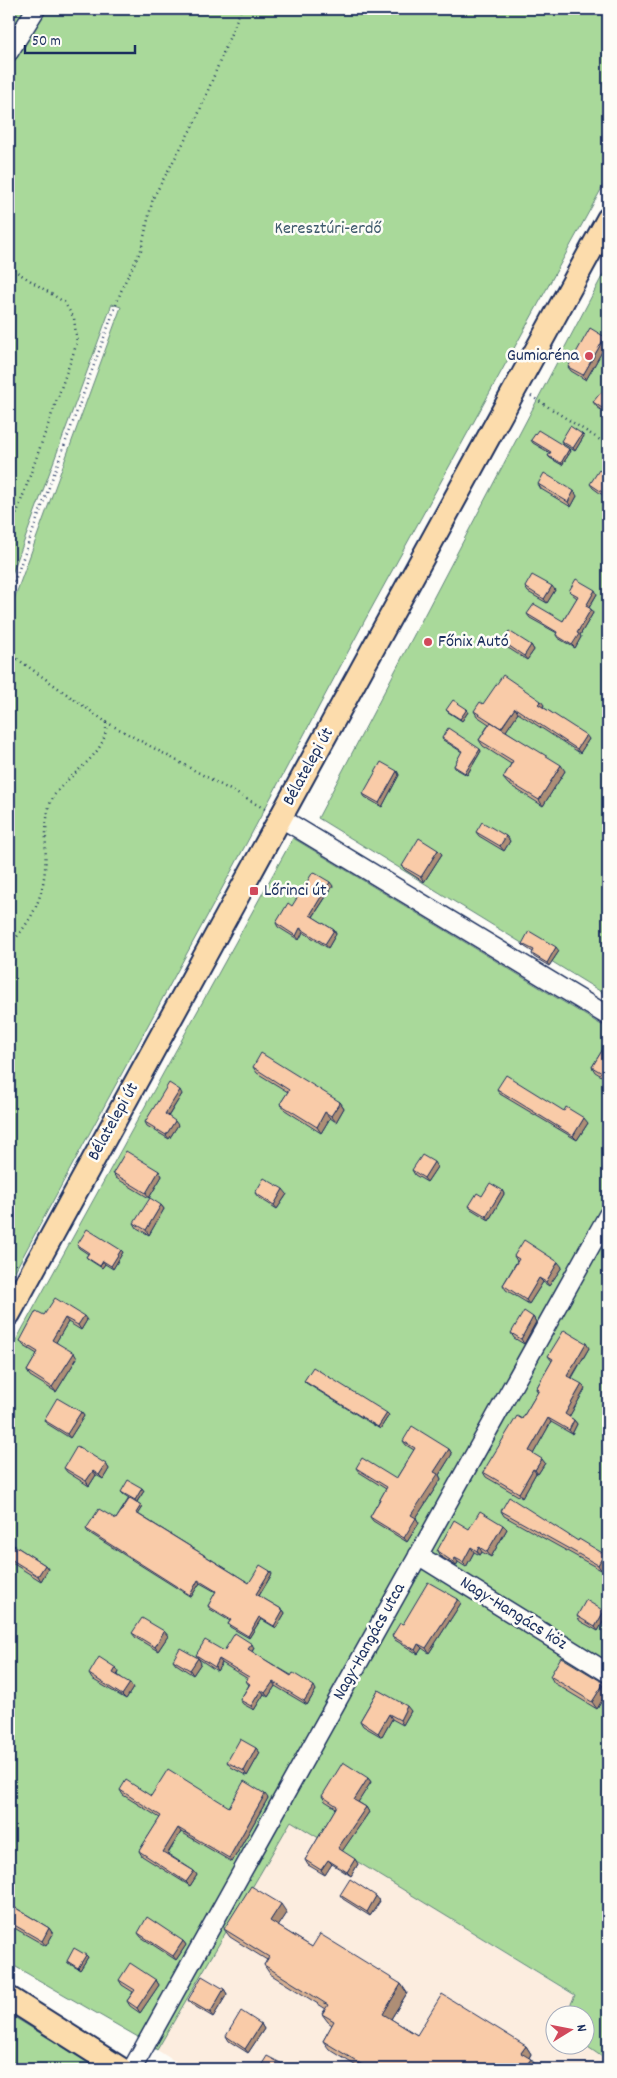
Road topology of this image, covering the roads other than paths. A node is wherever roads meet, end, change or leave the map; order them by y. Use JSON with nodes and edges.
{"nodes":[{"id":1,"x":36,"y":9,"type":"edge"},
{"id":2,"x":9,"y":52,"type":"edge"},
{"id":3,"x":608,"y":219,"type":"edge"},
{"id":4,"x":281,"y":818,"type":"junction"},
{"id":5,"x":608,"y":1016,"type":"edge"},
{"id":6,"x":608,"y":1214,"type":"edge"},
{"id":7,"x":9,"y":1314,"type":"edge"},
{"id":8,"x":418,"y":1555,"type":"junction"},
{"id":9,"x":608,"y":1673,"type":"edge"},
{"id":10,"x":9,"y":1998,"type":"edge"},
{"id":11,"x":121,"y":2069,"type":"edge"},
{"id":12,"x":132,"y":2069,"type":"edge"}],
"edges":[{"from":1,"to":2,"type":"street"},
{"from":3,"to":4,"type":"main road","name":"Bélatelepi út"},
{"from":4,"to":5,"type":"street"},
{"from":4,"to":7,"type":"main road","name":"Bélatelepi út"},
{"from":6,"to":8,"type":"street","name":"Nagy-Hangács utca"},
{"from":8,"to":9,"type":"street","name":"Nagy-Hangács köz"},
{"from":8,"to":12,"type":"street","name":"Nagy-Hangács utca"},
{"from":10,"to":11,"type":"main road"}]}
